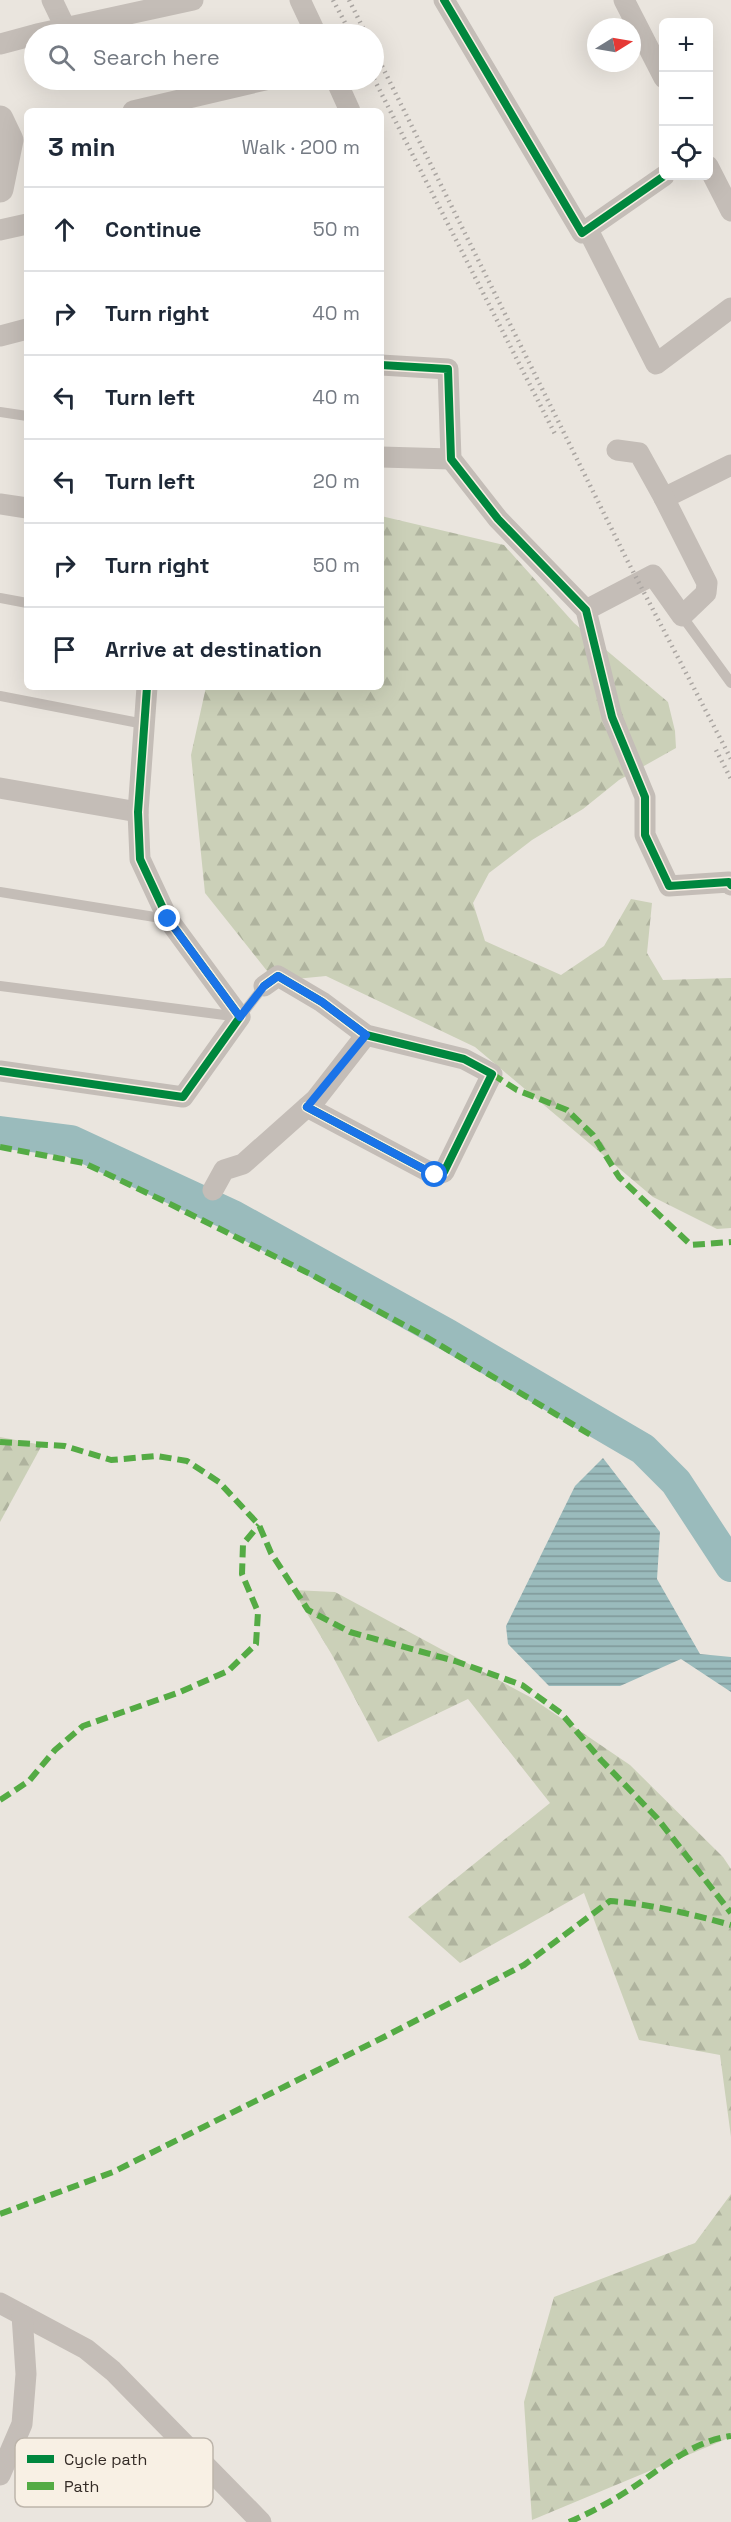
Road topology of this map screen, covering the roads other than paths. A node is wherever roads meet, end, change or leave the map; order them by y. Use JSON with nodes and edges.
{"nodes":[{"id":1,"x":52,"y":0,"type":"edge"},
{"id":2,"x":193,"y":0,"type":"edge"},
{"id":3,"x":300,"y":0,"type":"edge"},
{"id":4,"x":444,"y":0,"type":"edge"},
{"id":5,"x":624,"y":0,"type":"edge"},
{"id":6,"x":63,"y":24,"type":"edge"},
{"id":7,"x":78,"y":24,"type":"edge"},
{"id":8,"x":311,"y":24,"type":"edge"},
{"id":9,"x":24,"y":38,"type":"edge"},
{"id":10,"x":0,"y":44,"type":"edge"},
{"id":11,"x":660,"y":72,"type":"edge"},
{"id":12,"x":222,"y":90,"type":"edge"},
{"id":13,"x":341,"y":90,"type":"edge"},
{"id":14,"x":146,"y":108,"type":"edge"},
{"id":15,"x":349,"y":108,"type":"edge"},
{"id":16,"x":12,"y":132,"type":"edge"},
{"id":17,"x":713,"y":174,"type":"edge"},
{"id":18,"x":659,"y":180,"type":"edge"},
{"id":19,"x":0,"y":189,"type":"edge"},
{"id":20,"x":728,"y":198,"type":"edge"},
{"id":21,"x":24,"y":225,"type":"edge"},
{"id":22,"x":0,"y":230,"type":"edge"},
{"id":23,"x":588,"y":230,"type":"junction"},
{"id":24,"x":731,"y":308,"type":"edge"},
{"id":25,"x":24,"y":330,"type":"edge"},
{"id":26,"x":0,"y":336,"type":"edge"},
{"id":27,"x":384,"y":365,"type":"edge"},
{"id":28,"x":0,"y":412,"type":"edge"},
{"id":29,"x":24,"y":416,"type":"edge"},
{"id":30,"x":617,"y":450,"type":"dead end"},
{"id":31,"x":384,"y":458,"type":"edge"},
{"id":32,"x":451,"y":459,"type":"junction"},
{"id":33,"x":731,"y":465,"type":"edge"},
{"id":34,"x":664,"y":498,"type":"junction"},
{"id":35,"x":0,"y":504,"type":"edge"},
{"id":36,"x":24,"y":508,"type":"edge"},
{"id":37,"x":0,"y":598,"type":"edge"},
{"id":38,"x":24,"y":602,"type":"edge"},
{"id":39,"x":586,"y":609,"type":"junction"},
{"id":40,"x":682,"y":616,"type":"junction"},
{"id":41,"x":731,"y":683,"type":"edge"},
{"id":42,"x":147,"y":690,"type":"edge"},
{"id":43,"x":0,"y":696,"type":"edge"},
{"id":44,"x":144,"y":724,"type":"junction"},
{"id":45,"x":0,"y":788,"type":"edge"},
{"id":46,"x":138,"y":812,"type":"junction"},
{"id":47,"x":731,"y":885,"type":"edge"},
{"id":48,"x":0,"y":892,"type":"edge"},
{"id":49,"x":168,"y":919,"type":"junction"},
{"id":50,"x":0,"y":986,"type":"edge"},
{"id":51,"x":264,"y":986,"type":"joint"},
{"id":52,"x":240,"y":1017,"type":"junction"},
{"id":53,"x":366,"y":1035,"type":"junction"},
{"id":54,"x":0,"y":1071,"type":"edge"},
{"id":55,"x":307,"y":1107,"type":"junction"},
{"id":56,"x":213,"y":1190,"type":"dead end"},
{"id":57,"x":0,"y":2303,"type":"edge"},
{"id":58,"x":22,"y":2315,"type":"junction"},
{"id":59,"x":16,"y":2438,"type":"edge"},
{"id":60,"x":179,"y":2438,"type":"edge"},
{"id":61,"x":15,"y":2440,"type":"edge"},
{"id":62,"x":213,"y":2473,"type":"edge"},
{"id":63,"x":0,"y":2475,"type":"edge"},
{"id":64,"x":261,"y":2522,"type":"edge"}],
"edges":[{"from":1,"to":6,"type":"street"},
{"from":2,"to":7,"type":"street"},
{"from":3,"to":8,"type":"street"},
{"from":4,"to":23,"type":"street"},
{"from":5,"to":11,"type":"street"},
{"from":9,"to":10,"type":"street"},
{"from":12,"to":14,"type":"street"},
{"from":13,"to":15,"type":"street"},
{"from":16,"to":19,"type":"street"},
{"from":17,"to":20,"type":"street"},
{"from":18,"to":23,"type":"street"},
{"from":21,"to":22,"type":"street"},
{"from":23,"to":24,"type":"street"},
{"from":25,"to":26,"type":"street"},
{"from":27,"to":32,"type":"street"},
{"from":28,"to":29,"type":"lane"},
{"from":30,"to":34,"type":"street"},
{"from":31,"to":32,"type":"street"},
{"from":32,"to":39,"type":"street"},
{"from":33,"to":34,"type":"street"},
{"from":34,"to":40,"type":"street"},
{"from":35,"to":36,"type":"street"},
{"from":37,"to":38,"type":"lane"},
{"from":39,"to":40,"type":"street"},
{"from":39,"to":47,"type":"street"},
{"from":40,"to":41,"type":"lane"},
{"from":42,"to":44,"type":"street"},
{"from":43,"to":44,"type":"lane"},
{"from":44,"to":46,"type":"street"},
{"from":45,"to":46,"type":"street"},
{"from":46,"to":49,"type":"street"},
{"from":48,"to":49,"type":"lane"},
{"from":49,"to":52,"type":"street"},
{"from":50,"to":52,"type":"lane"},
{"from":51,"to":52,"type":"lane"},
{"from":51,"to":53,"type":"street"},
{"from":52,"to":54,"type":"street"},
{"from":53,"to":55,"type":"street"},
{"from":53,"to":55,"type":"street"},
{"from":55,"to":56,"type":"street"},
{"from":57,"to":58,"type":"street"},
{"from":58,"to":59,"type":"street"},
{"from":58,"to":60,"type":"street"},
{"from":61,"to":63,"type":"street"},
{"from":62,"to":64,"type":"street"}]}
